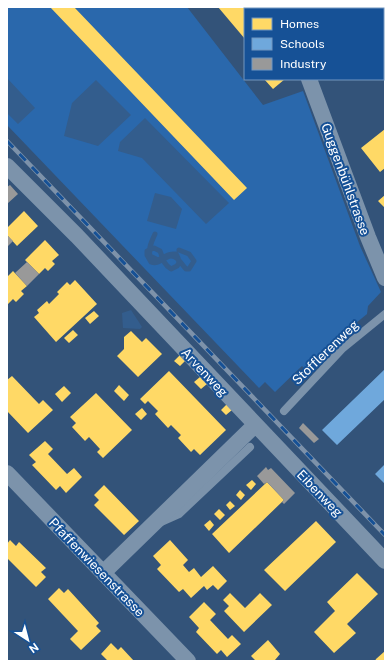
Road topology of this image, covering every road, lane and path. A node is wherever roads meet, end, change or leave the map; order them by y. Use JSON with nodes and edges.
{"nodes":[{"id":1,"x":309,"y":80,"type":"edge"},
{"id":2,"x":7,"y":166,"type":"edge"},
{"id":3,"x":385,"y":278,"type":"edge"},
{"id":4,"x":385,"y":314,"type":"edge"},
{"id":5,"x":284,"y":411,"type":"dead end"},
{"id":6,"x":256,"y":425,"type":"junction"},
{"id":7,"x":250,"y":447,"type":"dead end"},
{"id":8,"x":7,"y":473,"type":"edge"},
{"id":9,"x":154,"y":524,"type":"junction"},
{"id":10,"x":385,"y":562,"type":"edge"},
{"id":11,"x":103,"y":573,"type":"junction"},
{"id":12,"x":186,"y":660,"type":"edge"}],
"edges":[{"from":1,"to":3,"type":"street","name":"Guggenbühlstrasse"},
{"from":2,"to":6,"type":"street","name":"Arvenweg"},
{"from":4,"to":5,"type":"lane","name":"Stofflerenweg"},
{"from":6,"to":9,"type":"street"},
{"from":6,"to":10,"type":"street","name":"Eibenweg"},
{"from":7,"to":9,"type":"lane"},
{"from":8,"to":11,"type":"street","name":"Pfaffenwiesenstrasse"},
{"from":9,"to":11,"type":"street"},
{"from":11,"to":12,"type":"street","name":"Pfaffenwiesenstrasse"}]}
